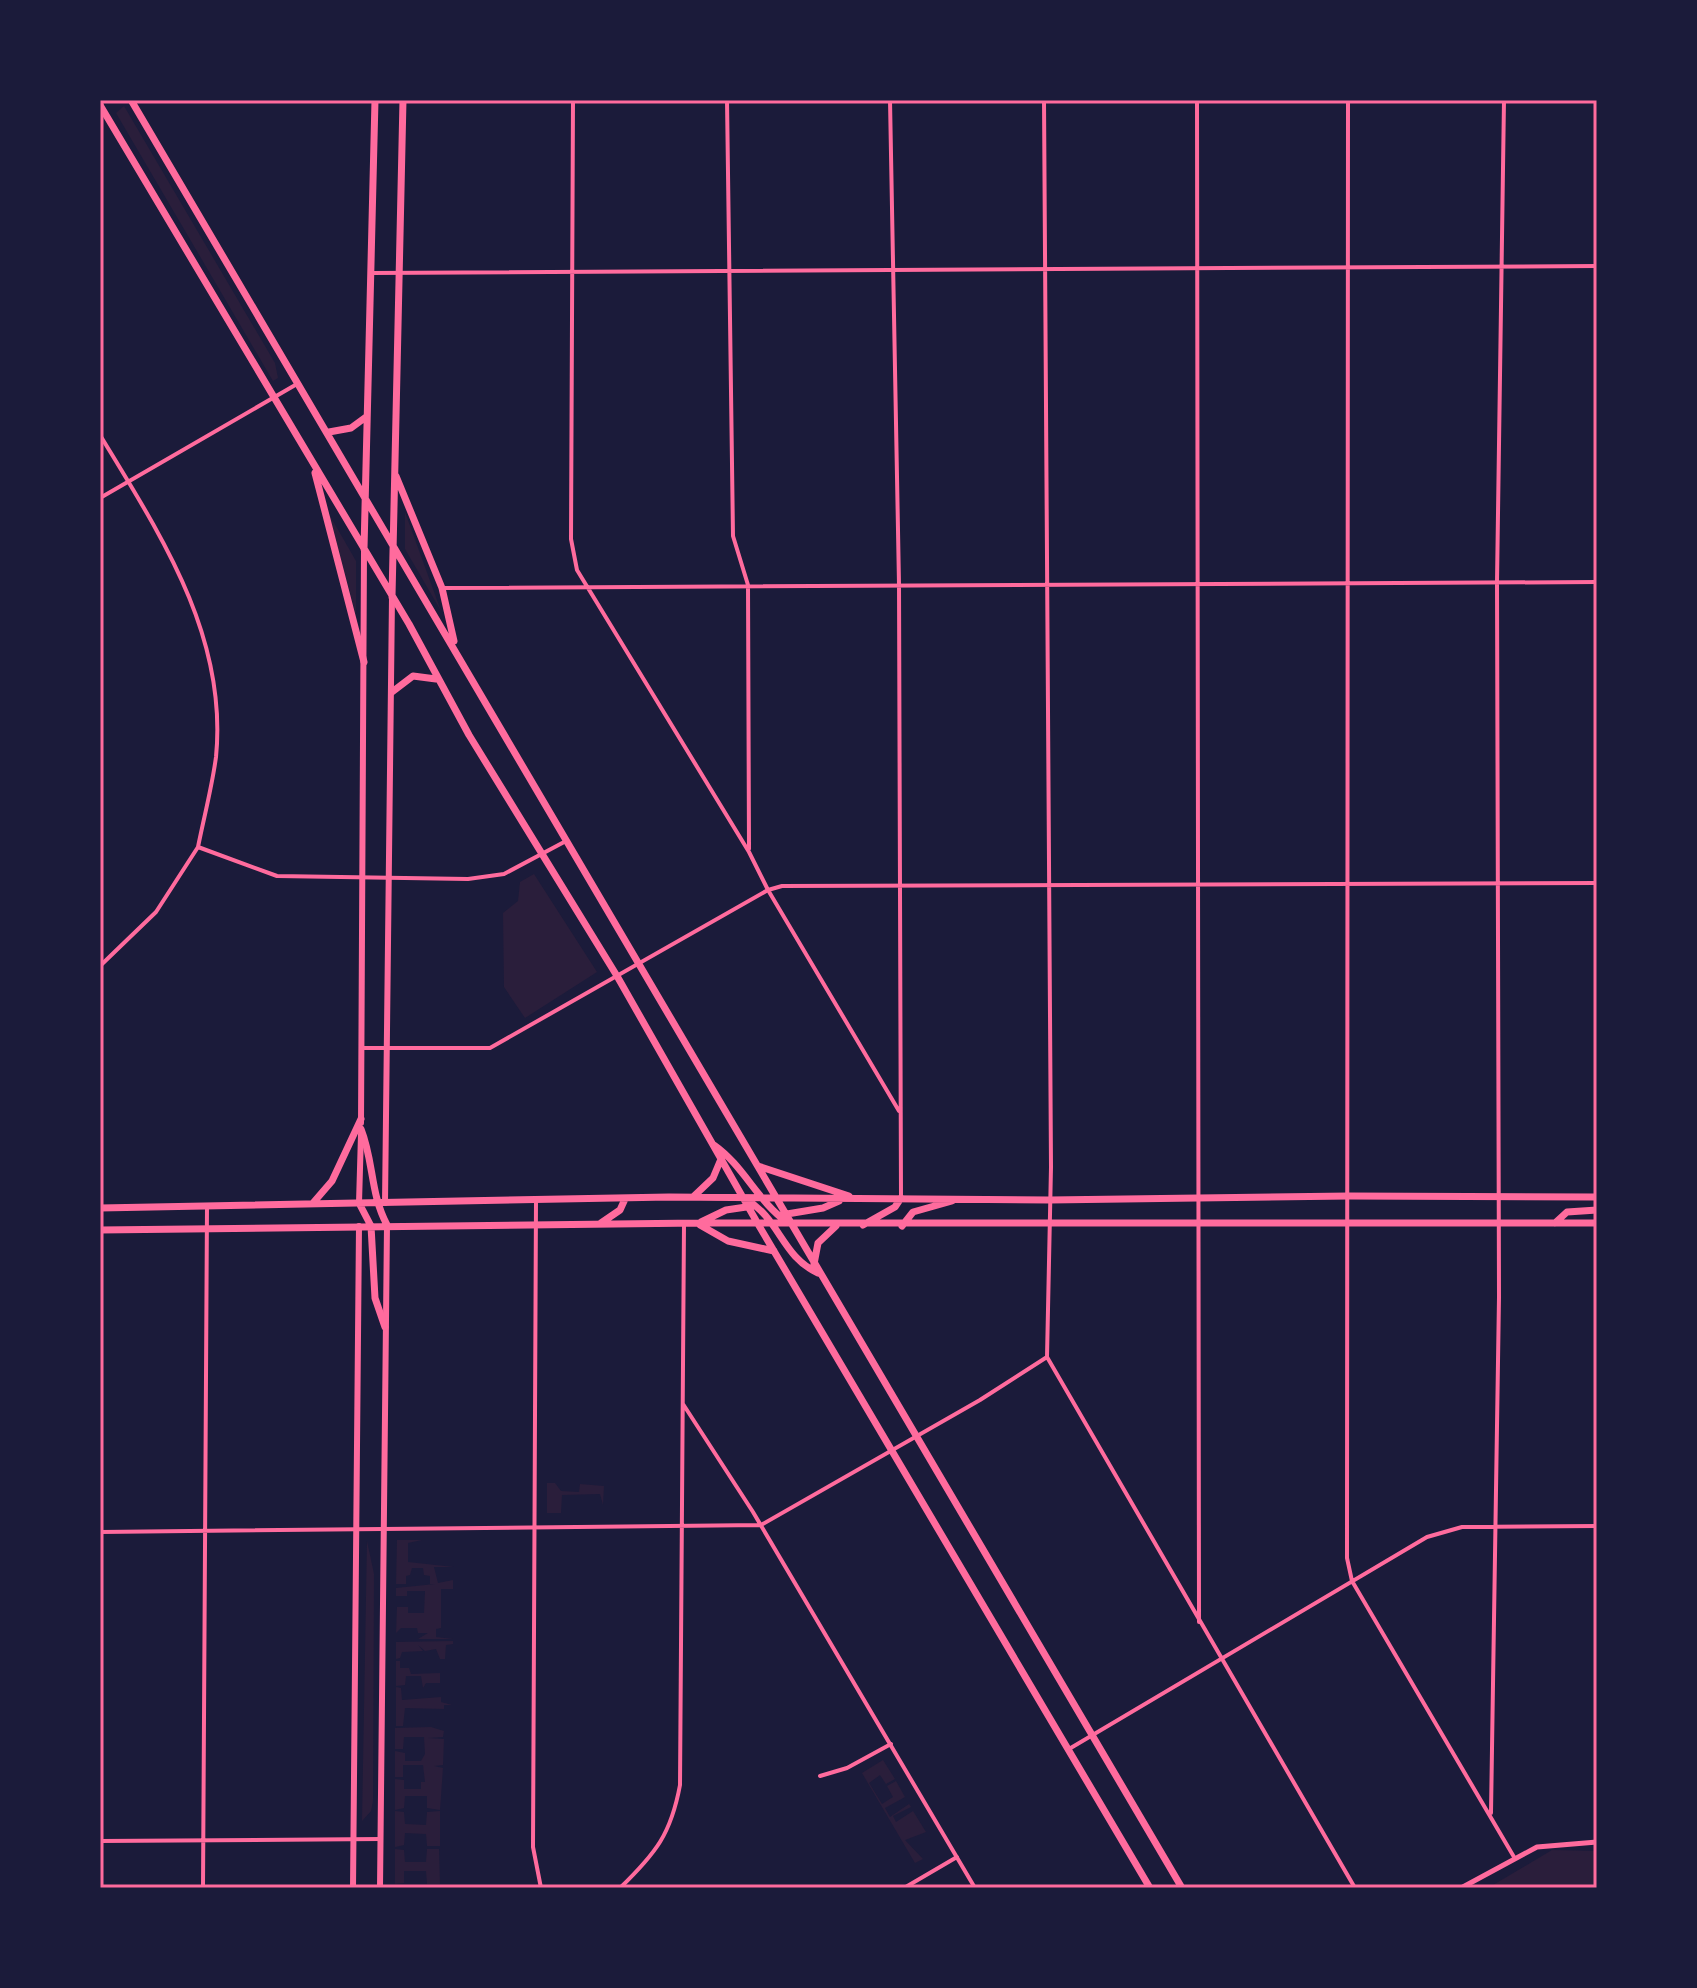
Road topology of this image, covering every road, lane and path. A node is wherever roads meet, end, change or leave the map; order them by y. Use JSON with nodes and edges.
{"nodes":[{"id":1,"x":131,"y":100,"type":"edge"},
{"id":2,"x":375,"y":100,"type":"edge"},
{"id":3,"x":403,"y":100,"type":"edge"},
{"id":4,"x":573,"y":100,"type":"edge"},
{"id":5,"x":727,"y":100,"type":"edge"},
{"id":6,"x":890,"y":100,"type":"edge"},
{"id":7,"x":1044,"y":100,"type":"edge"},
{"id":8,"x":1197,"y":100,"type":"edge"},
{"id":9,"x":1348,"y":100,"type":"edge"},
{"id":10,"x":1504,"y":100,"type":"edge"},
{"id":11,"x":100,"y":105,"type":"edge"},
{"id":12,"x":1347,"y":266,"type":"junction"},
{"id":13,"x":1501,"y":266,"type":"junction"},
{"id":14,"x":1597,"y":266,"type":"edge"},
{"id":15,"x":1045,"y":269,"type":"junction"},
{"id":16,"x":1196,"y":269,"type":"junction"},
{"id":17,"x":572,"y":271,"type":"junction"},
{"id":18,"x":399,"y":272,"type":"junction"},
{"id":19,"x":729,"y":272,"type":"junction"},
{"id":20,"x":892,"y":272,"type":"junction"},
{"id":21,"x":370,"y":273,"type":"junction"},
{"id":22,"x":299,"y":382,"type":"junction"},
{"id":23,"x":275,"y":398,"type":"junction"},
{"id":24,"x":367,"y":415,"type":"junction"},
{"id":25,"x":329,"y":432,"type":"junction"},
{"id":26,"x":100,"y":435,"type":"edge"},
{"id":27,"x":312,"y":463,"type":"junction"},
{"id":28,"x":396,"y":475,"type":"junction"},
{"id":29,"x":128,"y":482,"type":"junction"},
{"id":30,"x":100,"y":498,"type":"edge"},
{"id":31,"x":366,"y":499,"type":"junction"},
{"id":32,"x":393,"y":543,"type":"junction"},
{"id":33,"x":364,"y":551,"type":"junction"},
{"id":34,"x":1346,"y":582,"type":"junction"},
{"id":35,"x":1497,"y":582,"type":"junction"},
{"id":36,"x":1597,"y":582,"type":"edge"},
{"id":37,"x":1196,"y":583,"type":"junction"},
{"id":38,"x":899,"y":584,"type":"junction"},
{"id":39,"x":1048,"y":584,"type":"junction"},
{"id":40,"x":586,"y":585,"type":"junction"},
{"id":41,"x":748,"y":585,"type":"junction"},
{"id":42,"x":442,"y":588,"type":"junction"},
{"id":43,"x":392,"y":597,"type":"junction"},
{"id":44,"x":457,"y":651,"type":"junction"},
{"id":45,"x":364,"y":662,"type":"junction"},
{"id":46,"x":437,"y":679,"type":"junction"},
{"id":47,"x":392,"y":692,"type":"junction"},
{"id":48,"x":567,"y":841,"type":"junction"},
{"id":49,"x":198,"y":847,"type":"junction"},
{"id":50,"x":749,"y":852,"type":"junction"},
{"id":51,"x":542,"y":857,"type":"junction"},
{"id":52,"x":365,"y":877,"type":"junction"},
{"id":53,"x":390,"y":877,"type":"junction"},
{"id":54,"x":1597,"y":883,"type":"edge"},
{"id":55,"x":901,"y":884,"type":"junction"},
{"id":56,"x":1497,"y":884,"type":"junction"},
{"id":57,"x":1049,"y":885,"type":"junction"},
{"id":58,"x":1199,"y":885,"type":"junction"},
{"id":59,"x":1347,"y":885,"type":"junction"},
{"id":60,"x":768,"y":890,"type":"junction"},
{"id":61,"x":638,"y":963,"type":"junction"},
{"id":62,"x":100,"y":966,"type":"edge"},
{"id":63,"x":617,"y":976,"type":"junction"},
{"id":64,"x":362,"y":1048,"type":"junction"},
{"id":65,"x":387,"y":1048,"type":"junction"},
{"id":66,"x":899,"y":1111,"type":"junction"},
{"id":67,"x":361,"y":1119,"type":"junction"},
{"id":68,"x":361,"y":1129,"type":"junction"},
{"id":69,"x":712,"y":1144,"type":"junction"},
{"id":70,"x":721,"y":1159,"type":"junction"},
{"id":71,"x":757,"y":1166,"type":"junction"},
{"id":72,"x":1349,"y":1196,"type":"junction"},
{"id":73,"x":693,"y":1197,"type":"junction"},
{"id":74,"x":1498,"y":1197,"type":"junction"},
{"id":75,"x":1597,"y":1197,"type":"edge"},
{"id":76,"x":743,"y":1198,"type":"junction"},
{"id":77,"x":776,"y":1198,"type":"junction"},
{"id":78,"x":845,"y":1198,"type":"junction"},
{"id":79,"x":855,"y":1198,"type":"junction"},
{"id":80,"x":901,"y":1198,"type":"junction"},
{"id":81,"x":625,"y":1199,"type":"junction"},
{"id":82,"x":958,"y":1199,"type":"junction"},
{"id":83,"x":1198,"y":1199,"type":"junction"},
{"id":84,"x":536,"y":1200,"type":"junction"},
{"id":85,"x":764,"y":1200,"type":"junction"},
{"id":86,"x":1050,"y":1200,"type":"junction"},
{"id":87,"x":375,"y":1202,"type":"junction"},
{"id":88,"x":359,"y":1203,"type":"junction"},
{"id":89,"x":385,"y":1203,"type":"junction"},
{"id":90,"x":312,"y":1204,"type":"junction"},
{"id":91,"x":207,"y":1205,"type":"junction"},
{"id":92,"x":752,"y":1206,"type":"junction"},
{"id":93,"x":100,"y":1208,"type":"edge"},
{"id":94,"x":1597,"y":1210,"type":"edge"},
{"id":95,"x":781,"y":1215,"type":"junction"},
{"id":96,"x":770,"y":1222,"type":"junction"},
{"id":97,"x":699,"y":1223,"type":"junction"},
{"id":98,"x":1348,"y":1223,"type":"junction"},
{"id":99,"x":1555,"y":1223,"type":"junction"},
{"id":100,"x":1597,"y":1223,"type":"edge"},
{"id":101,"x":535,"y":1224,"type":"junction"},
{"id":102,"x":599,"y":1224,"type":"junction"},
{"id":103,"x":684,"y":1224,"type":"junction"},
{"id":104,"x":758,"y":1224,"type":"junction"},
{"id":105,"x":1498,"y":1224,"type":"junction"},
{"id":106,"x":387,"y":1225,"type":"junction"},
{"id":107,"x":791,"y":1225,"type":"junction"},
{"id":108,"x":837,"y":1225,"type":"junction"},
{"id":109,"x":1051,"y":1225,"type":"junction"},
{"id":110,"x":1198,"y":1225,"type":"junction"},
{"id":111,"x":359,"y":1226,"type":"junction"},
{"id":112,"x":371,"y":1226,"type":"junction"},
{"id":113,"x":861,"y":1226,"type":"junction"},
{"id":114,"x":902,"y":1226,"type":"junction"},
{"id":115,"x":208,"y":1228,"type":"junction"},
{"id":116,"x":100,"y":1230,"type":"edge"},
{"id":117,"x":775,"y":1251,"type":"junction"},
{"id":118,"x":814,"y":1264,"type":"junction"},
{"id":119,"x":820,"y":1274,"type":"junction"},
{"id":120,"x":385,"y":1327,"type":"junction"},
{"id":121,"x":1047,"y":1357,"type":"junction"},
{"id":122,"x":683,"y":1403,"type":"junction"},
{"id":123,"x":916,"y":1436,"type":"junction"},
{"id":124,"x":891,"y":1452,"type":"junction"},
{"id":125,"x":683,"y":1525,"type":"junction"},
{"id":126,"x":761,"y":1525,"type":"junction"},
{"id":127,"x":1494,"y":1526,"type":"junction"},
{"id":128,"x":1597,"y":1526,"type":"edge"},
{"id":129,"x":536,"y":1527,"type":"junction"},
{"id":130,"x":384,"y":1528,"type":"junction"},
{"id":131,"x":357,"y":1529,"type":"junction"},
{"id":132,"x":100,"y":1532,"type":"edge"},
{"id":133,"x":207,"y":1532,"type":"junction"},
{"id":134,"x":1352,"y":1581,"type":"junction"},
{"id":135,"x":1199,"y":1622,"type":"junction"},
{"id":136,"x":1220,"y":1660,"type":"junction"},
{"id":137,"x":1092,"y":1735,"type":"junction"},
{"id":138,"x":891,"y":1744,"type":"junction"},
{"id":139,"x":1069,"y":1749,"type":"junction"},
{"id":140,"x":820,"y":1776,"type":"dead end"},
{"id":141,"x":1491,"y":1816,"type":"junction"},
{"id":142,"x":354,"y":1839,"type":"junction"},
{"id":143,"x":381,"y":1839,"type":"junction"},
{"id":144,"x":100,"y":1841,"type":"edge"},
{"id":145,"x":204,"y":1841,"type":"junction"},
{"id":146,"x":1597,"y":1842,"type":"edge"},
{"id":147,"x":957,"y":1857,"type":"junction"},
{"id":148,"x":1514,"y":1857,"type":"junction"},
{"id":149,"x":203,"y":1888,"type":"edge"},
{"id":150,"x":353,"y":1888,"type":"edge"},
{"id":151,"x":380,"y":1888,"type":"edge"},
{"id":152,"x":541,"y":1888,"type":"edge"},
{"id":153,"x":620,"y":1888,"type":"edge"},
{"id":154,"x":904,"y":1888,"type":"edge"},
{"id":155,"x":975,"y":1888,"type":"edge"},
{"id":156,"x":1150,"y":1888,"type":"edge"},
{"id":157,"x":1182,"y":1888,"type":"edge"},
{"id":158,"x":1355,"y":1888,"type":"edge"},
{"id":159,"x":1461,"y":1888,"type":"edge"}],
"edges":[{"from":1,"to":22,"type":"main road"},
{"from":2,"to":21,"type":"main road"},
{"from":3,"to":18,"type":"main road"},
{"from":4,"to":17,"type":"street"},
{"from":5,"to":19,"type":"street"},
{"from":6,"to":20,"type":"street"},
{"from":7,"to":15,"type":"street"},
{"from":8,"to":16,"type":"street"},
{"from":9,"to":12,"type":"street"},
{"from":10,"to":13,"type":"street"},
{"from":11,"to":23,"type":"main road"},
{"from":12,"to":13,"type":"street"},
{"from":12,"to":16,"type":"street"},
{"from":12,"to":34,"type":"street"},
{"from":13,"to":14,"type":"street"},
{"from":13,"to":35,"type":"street"},
{"from":15,"to":16,"type":"street"},
{"from":15,"to":20,"type":"street"},
{"from":15,"to":39,"type":"street"},
{"from":16,"to":37,"type":"street"},
{"from":17,"to":18,"type":"street"},
{"from":17,"to":19,"type":"street"},
{"from":17,"to":40,"type":"street"},
{"from":18,"to":21,"type":"street"},
{"from":18,"to":28,"type":"main road"},
{"from":19,"to":20,"type":"street"},
{"from":19,"to":41,"type":"street"},
{"from":20,"to":38,"type":"street"},
{"from":21,"to":24,"type":"main road"},
{"from":22,"to":23,"type":"street"},
{"from":22,"to":25,"type":"main road"},
{"from":23,"to":27,"type":"main road"},
{"from":23,"to":29,"type":"street"},
{"from":24,"to":25,"type":"main road"},
{"from":24,"to":31,"type":"main road"},
{"from":25,"to":31,"type":"main road"},
{"from":26,"to":29,"type":"street"},
{"from":27,"to":33,"type":"main road"},
{"from":27,"to":45,"type":"main road"},
{"from":28,"to":32,"type":"main road"},
{"from":28,"to":42,"type":"main road"},
{"from":29,"to":30,"type":"street"},
{"from":29,"to":49,"type":"street"},
{"from":31,"to":32,"type":"main road"},
{"from":31,"to":33,"type":"main road"},
{"from":32,"to":43,"type":"main road"},
{"from":32,"to":44,"type":"main road"},
{"from":33,"to":43,"type":"main road"},
{"from":33,"to":45,"type":"main road"},
{"from":34,"to":35,"type":"street"},
{"from":34,"to":37,"type":"street"},
{"from":34,"to":59,"type":"street"},
{"from":35,"to":36,"type":"street"},
{"from":35,"to":56,"type":"street"},
{"from":37,"to":39,"type":"street"},
{"from":37,"to":58,"type":"street"},
{"from":38,"to":39,"type":"street"},
{"from":38,"to":41,"type":"street"},
{"from":38,"to":55,"type":"street"},
{"from":39,"to":57,"type":"street"},
{"from":40,"to":41,"type":"street"},
{"from":40,"to":42,"type":"street"},
{"from":40,"to":50,"type":"street"},
{"from":41,"to":50,"type":"street"},
{"from":42,"to":44,"type":"main road"},
{"from":43,"to":46,"type":"main road"},
{"from":43,"to":47,"type":"main road"},
{"from":44,"to":48,"type":"main road"},
{"from":45,"to":52,"type":"main road"},
{"from":46,"to":47,"type":"main road"},
{"from":46,"to":51,"type":"main road"},
{"from":47,"to":53,"type":"main road"},
{"from":48,"to":51,"type":"street"},
{"from":48,"to":61,"type":"main road"},
{"from":49,"to":52,"type":"street"},
{"from":49,"to":62,"type":"street"},
{"from":50,"to":60,"type":"street"},
{"from":51,"to":53,"type":"street"},
{"from":51,"to":63,"type":"main road"},
{"from":52,"to":53,"type":"street"},
{"from":52,"to":64,"type":"main road"},
{"from":53,"to":65,"type":"main road"},
{"from":54,"to":56,"type":"street"},
{"from":55,"to":57,"type":"street"},
{"from":55,"to":60,"type":"street"},
{"from":55,"to":66,"type":"street"},
{"from":56,"to":59,"type":"street"},
{"from":56,"to":74,"type":"street"},
{"from":57,"to":58,"type":"street"},
{"from":57,"to":86,"type":"street"},
{"from":58,"to":59,"type":"street"},
{"from":58,"to":83,"type":"street"},
{"from":59,"to":72,"type":"street"},
{"from":60,"to":61,"type":"street"},
{"from":60,"to":66,"type":"street"},
{"from":61,"to":63,"type":"street"},
{"from":61,"to":71,"type":"main road"},
{"from":63,"to":65,"type":"street"},
{"from":63,"to":69,"type":"main road"},
{"from":64,"to":65,"type":"street"},
{"from":64,"to":67,"type":"main road"},
{"from":65,"to":89,"type":"main road"},
{"from":66,"to":80,"type":"street"},
{"from":67,"to":68,"type":"main road"},
{"from":67,"to":90,"type":"main road"},
{"from":68,"to":87,"type":"main road"},
{"from":68,"to":88,"type":"main road"},
{"from":69,"to":70,"type":"main road"},
{"from":69,"to":85,"type":"main road"},
{"from":70,"to":73,"type":"main road"},
{"from":70,"to":76,"type":"main road"},
{"from":71,"to":77,"type":"main road"},
{"from":71,"to":79,"type":"main road"},
{"from":72,"to":74,"type":"main road"},
{"from":72,"to":83,"type":"main road"},
{"from":72,"to":98,"type":"street"},
{"from":73,"to":76,"type":"main road"},
{"from":73,"to":81,"type":"main road"},
{"from":74,"to":75,"type":"main road"},
{"from":74,"to":105,"type":"street"},
{"from":76,"to":85,"type":"main road"},
{"from":76,"to":92,"type":"main road"},
{"from":77,"to":78,"type":"main road"},
{"from":77,"to":85,"type":"main road"},
{"from":77,"to":95,"type":"main road"},
{"from":78,"to":79,"type":"main road"},
{"from":78,"to":95,"type":"main road"},
{"from":79,"to":80,"type":"main road"},
{"from":80,"to":82,"type":"main road"},
{"from":80,"to":113,"type":"main road"},
{"from":81,"to":84,"type":"main road"},
{"from":81,"to":102,"type":"main road"},
{"from":82,"to":86,"type":"main road"},
{"from":82,"to":114,"type":"main road"},
{"from":83,"to":86,"type":"main road"},
{"from":83,"to":110,"type":"street"},
{"from":84,"to":89,"type":"main road"},
{"from":84,"to":101,"type":"street"},
{"from":85,"to":92,"type":"main road"},
{"from":85,"to":95,"type":"main road"},
{"from":86,"to":109,"type":"street"},
{"from":87,"to":88,"type":"main road"},
{"from":87,"to":89,"type":"main road"},
{"from":87,"to":106,"type":"main road"},
{"from":88,"to":90,"type":"main road"},
{"from":88,"to":111,"type":"main road"},
{"from":88,"to":112,"type":"main road"},
{"from":89,"to":106,"type":"main road"},
{"from":90,"to":91,"type":"main road"},
{"from":91,"to":93,"type":"main road"},
{"from":91,"to":115,"type":"street"},
{"from":92,"to":96,"type":"main road"},
{"from":92,"to":97,"type":"main road"},
{"from":92,"to":104,"type":"main road"},
{"from":94,"to":99,"type":"main road"},
{"from":95,"to":96,"type":"main road"},
{"from":95,"to":107,"type":"main road"},
{"from":96,"to":104,"type":"main road"},
{"from":96,"to":107,"type":"main road"},
{"from":96,"to":119,"type":"main road"},
{"from":97,"to":103,"type":"main road"},
{"from":97,"to":104,"type":"main road"},
{"from":97,"to":117,"type":"main road"},
{"from":98,"to":105,"type":"main road"},
{"from":98,"to":110,"type":"main road"},
{"from":98,"to":134,"type":"street"},
{"from":99,"to":100,"type":"main road"},
{"from":99,"to":105,"type":"main road"},
{"from":101,"to":102,"type":"main road"},
{"from":101,"to":106,"type":"main road"},
{"from":101,"to":129,"type":"street"},
{"from":102,"to":103,"type":"main road"},
{"from":103,"to":122,"type":"street"},
{"from":104,"to":117,"type":"main road"},
{"from":105,"to":127,"type":"street"},
{"from":106,"to":112,"type":"main road"},
{"from":106,"to":120,"type":"main road"},
{"from":107,"to":108,"type":"main road"},
{"from":107,"to":118,"type":"main road"},
{"from":108,"to":113,"type":"main road"},
{"from":108,"to":118,"type":"main road"},
{"from":109,"to":110,"type":"main road"},
{"from":109,"to":114,"type":"main road"},
{"from":109,"to":121,"type":"street"},
{"from":110,"to":135,"type":"street"},
{"from":111,"to":112,"type":"main road"},
{"from":111,"to":115,"type":"main road"},
{"from":111,"to":131,"type":"main road"},
{"from":112,"to":120,"type":"main road"},
{"from":113,"to":114,"type":"main road"},
{"from":115,"to":116,"type":"main road"},
{"from":115,"to":133,"type":"street"},
{"from":117,"to":124,"type":"main road"},
{"from":118,"to":119,"type":"main road"},
{"from":119,"to":123,"type":"main road"},
{"from":120,"to":130,"type":"main road"},
{"from":121,"to":123,"type":"street"},
{"from":121,"to":135,"type":"street"},
{"from":122,"to":125,"type":"street"},
{"from":122,"to":126,"type":"street"},
{"from":123,"to":124,"type":"street"},
{"from":123,"to":137,"type":"main road"},
{"from":124,"to":126,"type":"street"},
{"from":124,"to":139,"type":"main road"},
{"from":125,"to":126,"type":"street"},
{"from":125,"to":129,"type":"street"},
{"from":125,"to":153,"type":"street"},
{"from":126,"to":138,"type":"street"},
{"from":127,"to":128,"type":"street"},
{"from":127,"to":134,"type":"street"},
{"from":127,"to":141,"type":"street"},
{"from":129,"to":130,"type":"street"},
{"from":129,"to":152,"type":"street"},
{"from":130,"to":131,"type":"street"},
{"from":130,"to":143,"type":"main road"},
{"from":131,"to":133,"type":"street"},
{"from":131,"to":142,"type":"main road"},
{"from":132,"to":133,"type":"street"},
{"from":133,"to":145,"type":"street"},
{"from":134,"to":136,"type":"street"},
{"from":134,"to":141,"type":"street"},
{"from":135,"to":136,"type":"street"},
{"from":136,"to":137,"type":"street"},
{"from":136,"to":158,"type":"street"},
{"from":137,"to":139,"type":"street"},
{"from":137,"to":157,"type":"main road"},
{"from":138,"to":140,"type":"street"},
{"from":138,"to":147,"type":"street"},
{"from":139,"to":156,"type":"main road"},
{"from":141,"to":148,"type":"street"},
{"from":142,"to":143,"type":"street"},
{"from":142,"to":145,"type":"street"},
{"from":142,"to":150,"type":"main road"},
{"from":143,"to":151,"type":"main road"},
{"from":144,"to":145,"type":"street"},
{"from":145,"to":149,"type":"street"},
{"from":146,"to":148,"type":"street"},
{"from":147,"to":154,"type":"street"},
{"from":147,"to":155,"type":"street"},
{"from":148,"to":159,"type":"street"}]}
